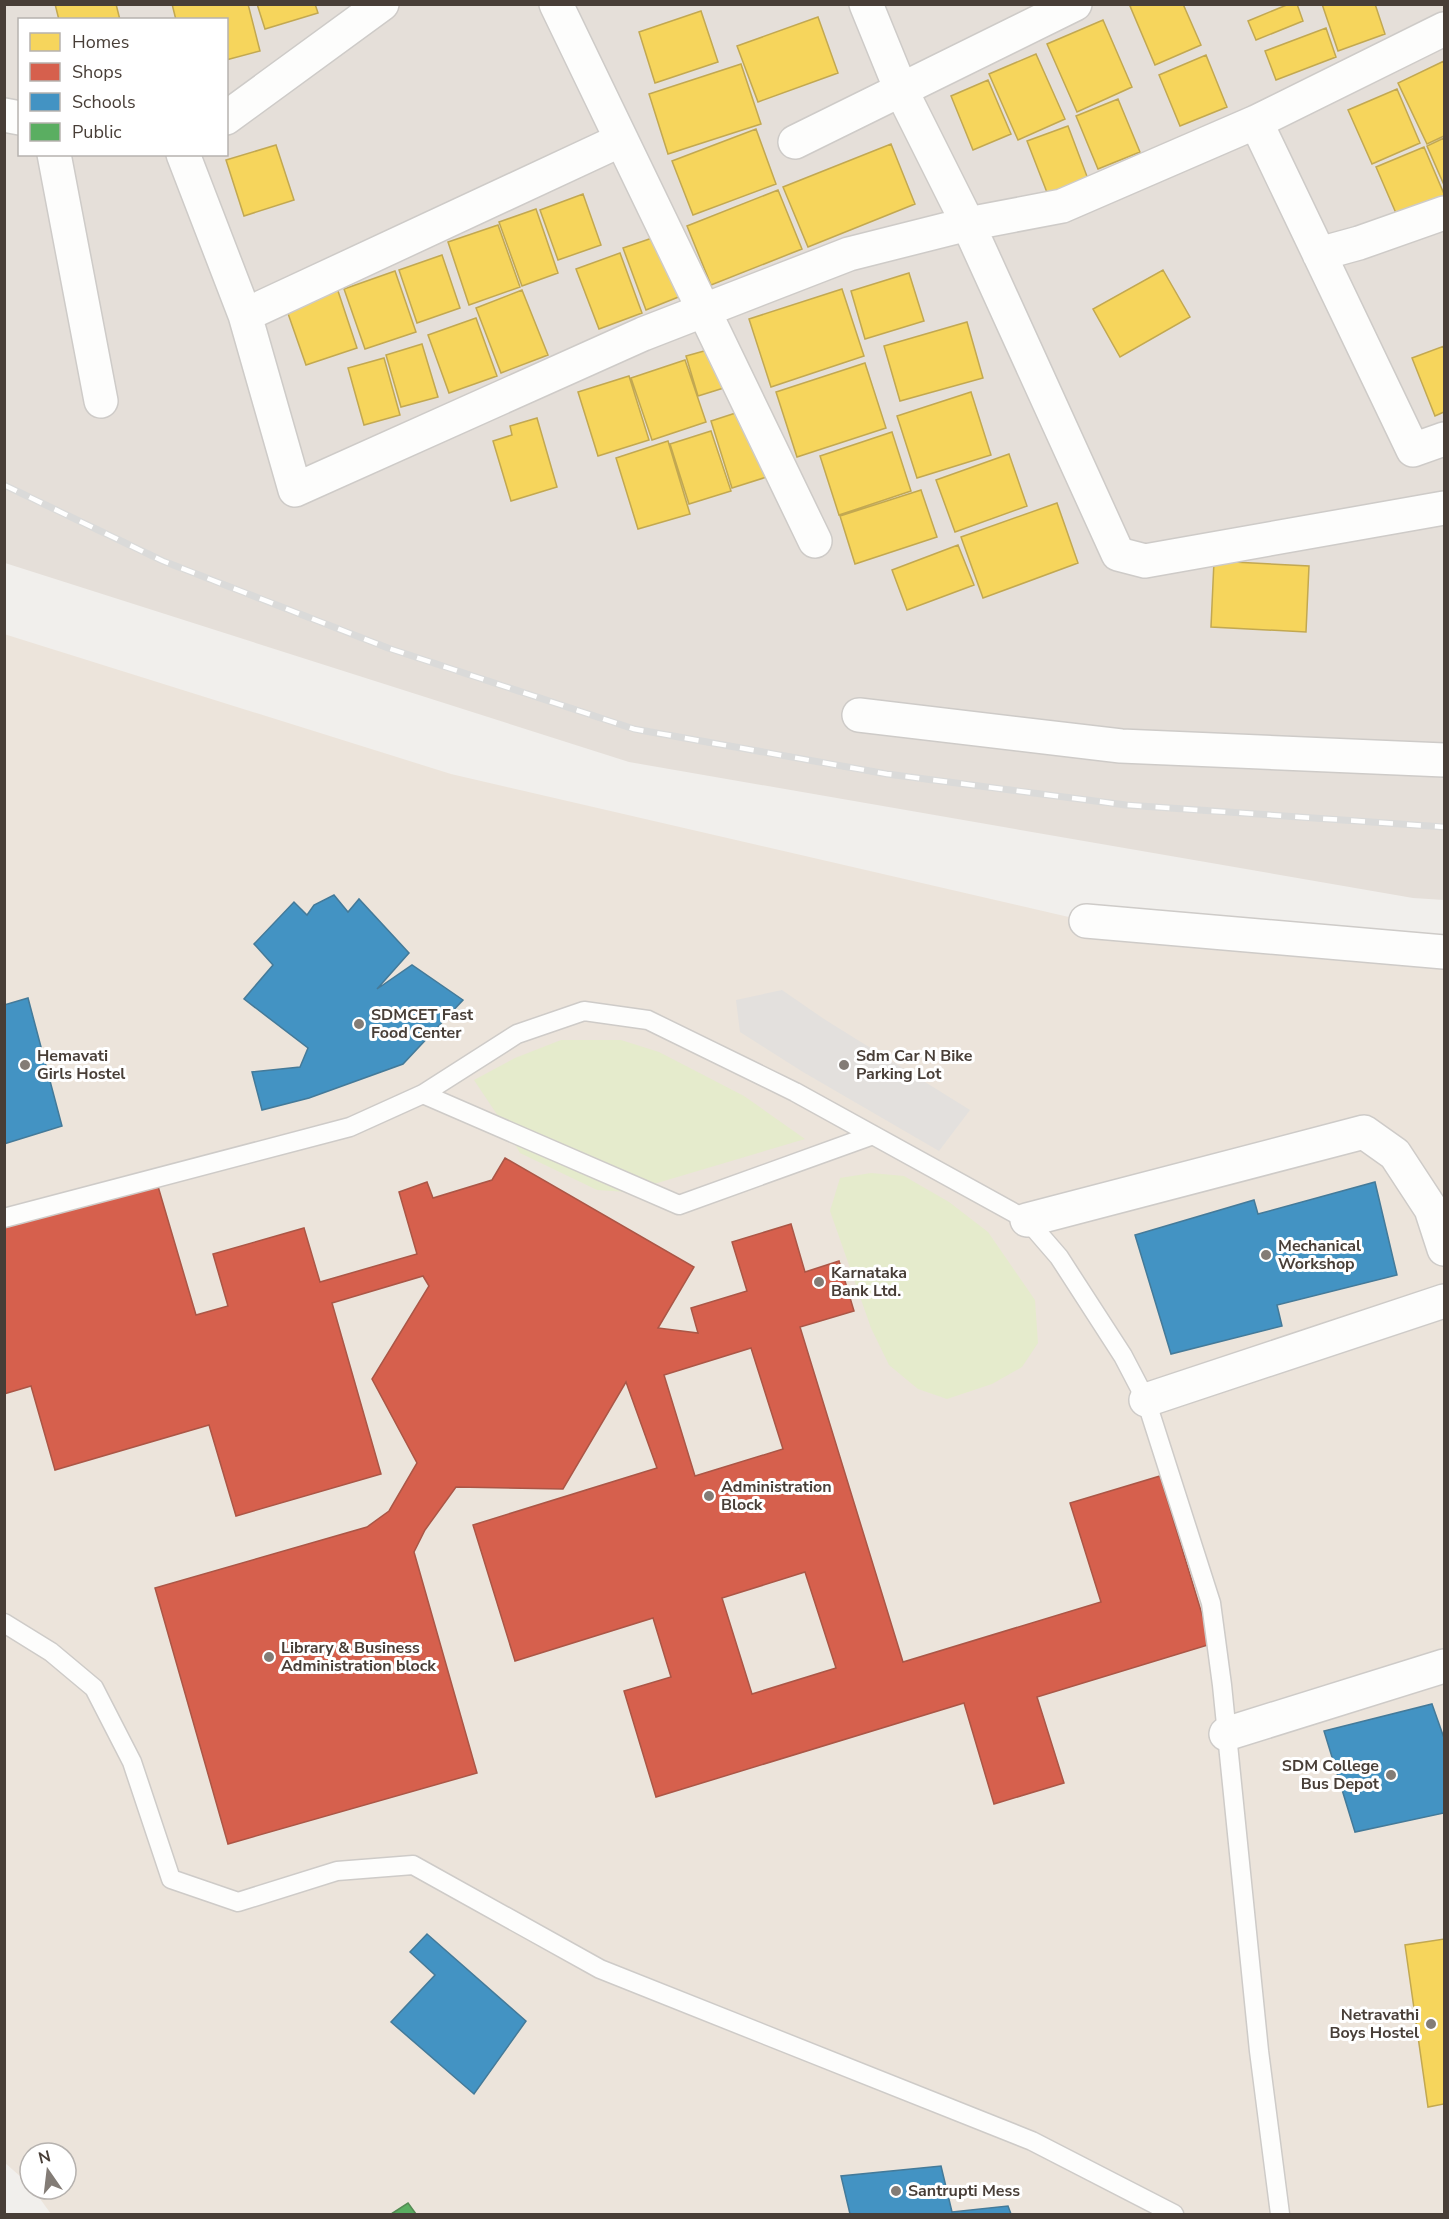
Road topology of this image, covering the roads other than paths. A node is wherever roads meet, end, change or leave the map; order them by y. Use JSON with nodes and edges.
{"nodes":[{"id":1,"x":382,"y":4,"type":"edge"},
{"id":2,"x":556,"y":4,"type":"edge"},
{"id":3,"x":866,"y":4,"type":"edge"},
{"id":4,"x":1075,"y":4,"type":"edge"},
{"id":5,"x":1444,"y":29,"type":"edge"},
{"id":6,"x":901,"y":90,"type":"junction"},
{"id":7,"x":228,"y":117,"type":"edge"},
{"id":8,"x":1256,"y":122,"type":"junction"},
{"id":9,"x":621,"y":140,"type":"junction"},
{"id":10,"x":795,"y":142,"type":"dead end"},
{"id":11,"x":54,"y":156,"type":"edge"},
{"id":12,"x":184,"y":156,"type":"edge"},
{"id":13,"x":1444,"y":213,"type":"edge"},
{"id":14,"x":968,"y":224,"type":"junction"},
{"id":15,"x":1319,"y":254,"type":"junction"},
{"id":16,"x":704,"y":310,"type":"junction"},
{"id":17,"x":245,"y":315,"type":"junction"},
{"id":18,"x":101,"y":401,"type":"dead end"},
{"id":19,"x":1444,"y":439,"type":"edge"},
{"id":20,"x":1444,"y":508,"type":"edge"},
{"id":21,"x":815,"y":541,"type":"dead end"},
{"id":22,"x":859,"y":715,"type":"dead end"},
{"id":23,"x":1444,"y":760,"type":"edge"},
{"id":24,"x":1086,"y":921,"type":"dead end"},
{"id":25,"x":1444,"y":952,"type":"edge"},
{"id":26,"x":423,"y":1094,"type":"junction"},
{"id":27,"x":873,"y":1135,"type":"junction"},
{"id":28,"x":4,"y":1218,"type":"edge"},
{"id":29,"x":1027,"y":1220,"type":"junction"},
{"id":30,"x":1444,"y":1249,"type":"edge"},
{"id":31,"x":1444,"y":1301,"type":"edge"},
{"id":32,"x":1146,"y":1400,"type":"junction"},
{"id":33,"x":4,"y":1623,"type":"edge"},
{"id":34,"x":1444,"y":1666,"type":"edge"},
{"id":35,"x":1226,"y":1734,"type":"junction"},
{"id":36,"x":1174,"y":2214,"type":"edge"},
{"id":37,"x":1280,"y":2214,"type":"edge"}],
"edges":[{"from":1,"to":7,"type":"street"},
{"from":2,"to":9,"type":"street"},
{"from":3,"to":6,"type":"street"},
{"from":4,"to":6,"type":"street"},
{"from":5,"to":8,"type":"street"},
{"from":6,"to":10,"type":"street"},
{"from":6,"to":14,"type":"street"},
{"from":8,"to":14,"type":"street"},
{"from":8,"to":15,"type":"street"},
{"from":9,"to":16,"type":"street"},
{"from":9,"to":17,"type":"street"},
{"from":11,"to":18,"type":"street"},
{"from":12,"to":17,"type":"street"},
{"from":13,"to":15,"type":"street"},
{"from":14,"to":16,"type":"street"},
{"from":14,"to":20,"type":"street"},
{"from":15,"to":19,"type":"street"},
{"from":16,"to":17,"type":"street"},
{"from":16,"to":21,"type":"street"},
{"from":22,"to":23,"type":"street"},
{"from":24,"to":25,"type":"street"},
{"from":26,"to":27,"type":"lane"},
{"from":26,"to":27,"type":"lane"},
{"from":26,"to":28,"type":"lane"},
{"from":27,"to":29,"type":"lane"},
{"from":29,"to":30,"type":"street"},
{"from":29,"to":32,"type":"lane"},
{"from":31,"to":32,"type":"street"},
{"from":32,"to":35,"type":"lane"},
{"from":33,"to":36,"type":"lane"},
{"from":34,"to":35,"type":"street"},
{"from":35,"to":37,"type":"lane"}]}
